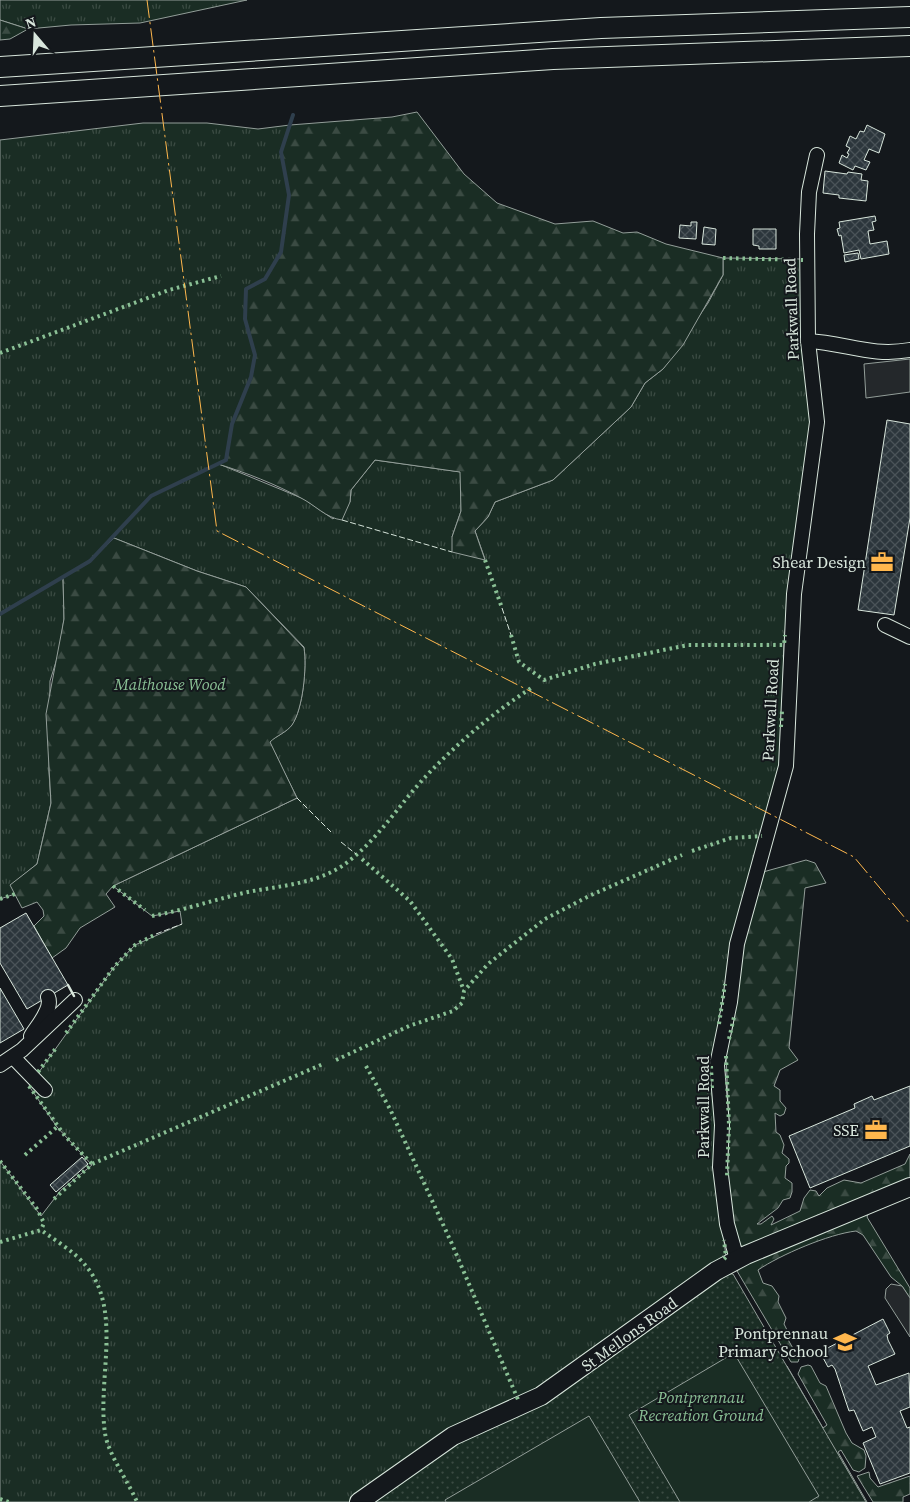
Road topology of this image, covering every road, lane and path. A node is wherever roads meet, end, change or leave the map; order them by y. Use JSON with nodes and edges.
{"nodes":[{"id":1,"x":910,"y":7,"type":"edge"},
{"id":2,"x":910,"y":17,"type":"edge"},
{"id":3,"x":782,"y":21,"type":"junction"},
{"id":4,"x":910,"y":46,"type":"edge"},
{"id":5,"x":782,"y":50,"type":"junction"},
{"id":6,"x":910,"y":56,"type":"edge"},
{"id":7,"x":0,"y":67,"type":"edge"},
{"id":8,"x":0,"y":96,"type":"edge"},
{"id":9,"x":818,"y":155,"type":"dead end"},
{"id":10,"x":808,"y":341,"type":"junction"},
{"id":11,"x":910,"y":350,"type":"edge"},
{"id":12,"x":885,"y":625,"type":"dead end"},
{"id":13,"x":910,"y":637,"type":"edge"},
{"id":14,"x":48,"y":997,"type":"dead end"},
{"id":15,"x":75,"y":1000,"type":"dead end"},
{"id":16,"x":17,"y":1054,"type":"junction"},
{"id":17,"x":0,"y":1065,"type":"edge"},
{"id":18,"x":45,"y":1090,"type":"dead end"},
{"id":19,"x":910,"y":1187,"type":"edge"},
{"id":20,"x":737,"y":1259,"type":"junction"},
{"id":21,"x":359,"y":1502,"type":"edge"}],
"edges":[{"from":1,"to":3,"type":"highway"},
{"from":2,"to":3,"type":"highway"},
{"from":3,"to":7,"type":"highway"},
{"from":4,"to":5,"type":"highway"},
{"from":5,"to":6,"type":"highway"},
{"from":5,"to":8,"type":"highway"},
{"from":9,"to":10,"type":"street","name":"Parkwall Road"},
{"from":10,"to":11,"type":"street"},
{"from":10,"to":20,"type":"street","name":"Parkwall Road"},
{"from":12,"to":13,"type":"street"},
{"from":14,"to":16,"type":"street"},
{"from":15,"to":16,"type":"street"},
{"from":16,"to":17,"type":"street"},
{"from":16,"to":18,"type":"street"},
{"from":19,"to":20,"type":"main road","name":"St Mellons Road"},
{"from":20,"to":21,"type":"main road","name":"St Mellons Road"}]}
